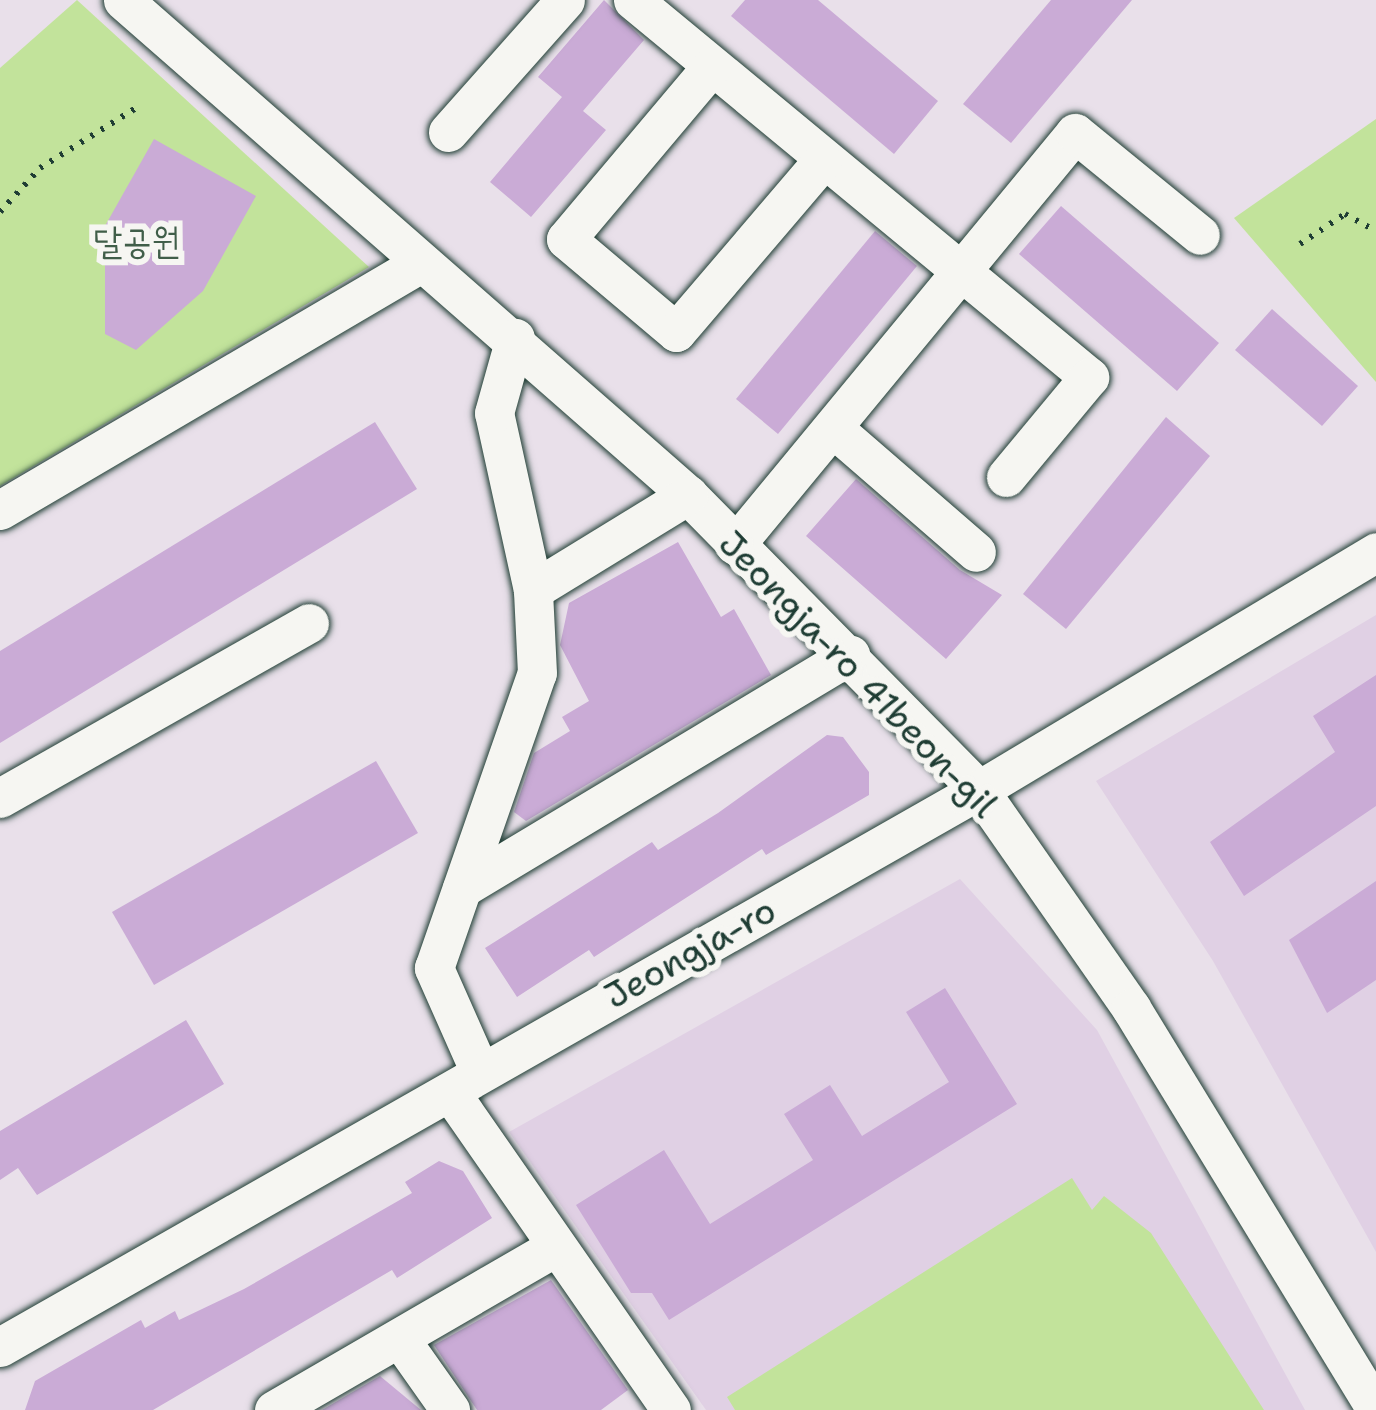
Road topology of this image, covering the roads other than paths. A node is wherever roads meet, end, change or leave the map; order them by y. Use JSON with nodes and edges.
{"nodes":[{"id":1,"x":123,"y":0,"type":"edge"},
{"id":2,"x":565,"y":0,"type":"edge"},
{"id":3,"x":642,"y":3,"type":"edge"},
{"id":4,"x":711,"y":68,"type":"junction"},
{"id":5,"x":448,"y":133,"type":"dead end"},
{"id":6,"x":822,"y":160,"type":"junction"},
{"id":7,"x":1200,"y":235,"type":"dead end"},
{"id":8,"x":422,"y":262,"type":"junction"},
{"id":9,"x":958,"y":274,"type":"junction"},
{"id":10,"x":515,"y":338,"type":"junction"},
{"id":11,"x":833,"y":428,"type":"junction"},
{"id":12,"x":1006,"y":477,"type":"dead end"},
{"id":13,"x":688,"y":495,"type":"junction"},
{"id":14,"x":0,"y":510,"type":"edge"},
{"id":15,"x":735,"y":545,"type":"junction"},
{"id":16,"x":976,"y":552,"type":"dead end"},
{"id":17,"x":1376,"y":552,"type":"edge"},
{"id":18,"x":532,"y":590,"type":"junction"},
{"id":19,"x":309,"y":623,"type":"dead end"},
{"id":20,"x":850,"y":655,"type":"junction"},
{"id":21,"x":979,"y":790,"type":"junction"},
{"id":22,"x":0,"y":798,"type":"edge"},
{"id":23,"x":462,"y":888,"type":"junction"},
{"id":24,"x":465,"y":1082,"type":"junction"},
{"id":25,"x":554,"y":1248,"type":"junction"},
{"id":26,"x":400,"y":1339,"type":"junction"},
{"id":27,"x":0,"y":1347,"type":"edge"},
{"id":28,"x":1372,"y":1404,"type":"edge"},
{"id":29,"x":274,"y":1410,"type":"edge"},
{"id":30,"x":450,"y":1410,"type":"edge"},
{"id":31,"x":671,"y":1410,"type":"edge"}],
"edges":[{"from":1,"to":8,"type":"street","name":"Jeongja-ro 41beon-gil"},
{"from":2,"to":5,"type":"street"},
{"from":3,"to":4,"type":"street"},
{"from":4,"to":6,"type":"street"},
{"from":4,"to":6,"type":"street"},
{"from":6,"to":9,"type":"street"},
{"from":7,"to":9,"type":"street"},
{"from":8,"to":10,"type":"street","name":"Jeongja-ro 41beon-gil"},
{"from":8,"to":14,"type":"street"},
{"from":9,"to":11,"type":"street"},
{"from":9,"to":12,"type":"street"},
{"from":10,"to":13,"type":"street","name":"Jeongja-ro 41beon-gil"},
{"from":10,"to":18,"type":"street"},
{"from":11,"to":15,"type":"street"},
{"from":11,"to":16,"type":"street"},
{"from":13,"to":15,"type":"street","name":"Jeongja-ro 41beon-gil"},
{"from":13,"to":18,"type":"street"},
{"from":15,"to":20,"type":"street","name":"Jeongja-ro 41beon-gil"},
{"from":17,"to":21,"type":"street","name":"Jeongja-ro"},
{"from":18,"to":23,"type":"street"},
{"from":19,"to":22,"type":"street"},
{"from":20,"to":21,"type":"street","name":"Jeongja-ro 41beon-gil"},
{"from":20,"to":23,"type":"street"},
{"from":21,"to":24,"type":"street","name":"Jeongja-ro"},
{"from":21,"to":28,"type":"street","name":"Jeongja-ro 41beon-gil"},
{"from":23,"to":24,"type":"street"},
{"from":24,"to":25,"type":"street"},
{"from":24,"to":27,"type":"street","name":"Jeongja-ro"},
{"from":25,"to":26,"type":"street"},
{"from":25,"to":31,"type":"street"},
{"from":26,"to":29,"type":"street"},
{"from":26,"to":30,"type":"street"}]}
